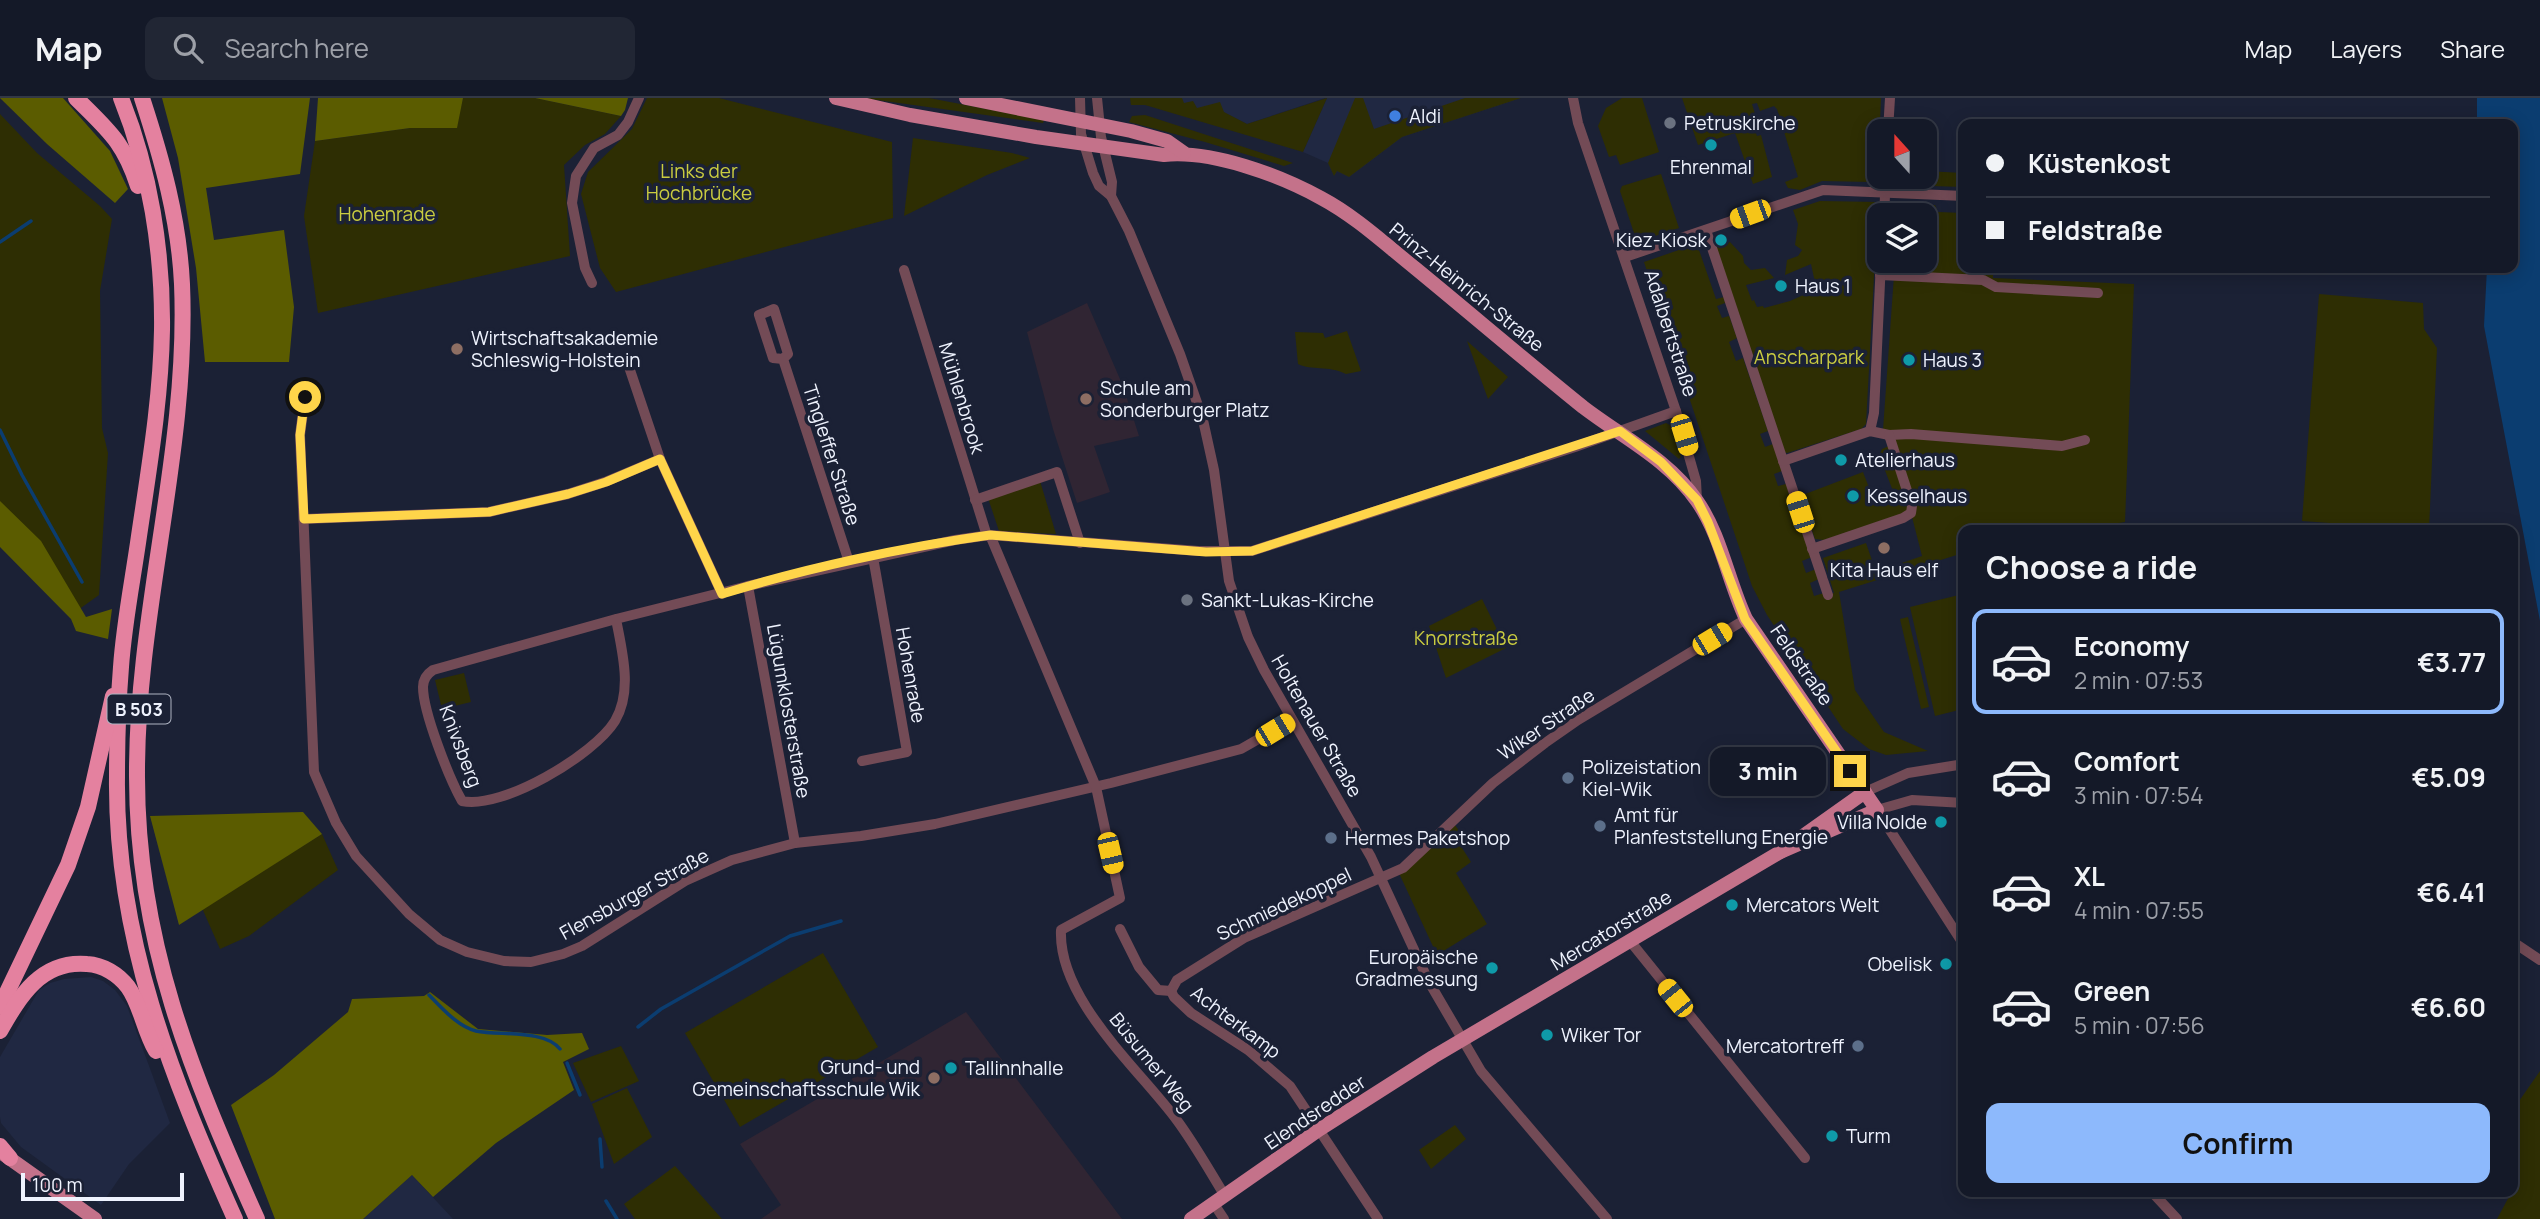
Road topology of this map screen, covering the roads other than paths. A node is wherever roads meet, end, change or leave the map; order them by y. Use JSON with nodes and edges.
{"nodes":[{"id":1,"x":76,"y":98,"type":"edge"},
{"id":2,"x":121,"y":98,"type":"edge"},
{"id":3,"x":142,"y":98,"type":"edge"},
{"id":4,"x":153,"y":98,"type":"edge"},
{"id":5,"x":639,"y":98,"type":"edge"},
{"id":6,"x":836,"y":98,"type":"edge"},
{"id":7,"x":965,"y":98,"type":"edge"},
{"id":8,"x":1080,"y":98,"type":"edge"},
{"id":9,"x":1097,"y":98,"type":"edge"},
{"id":10,"x":1573,"y":98,"type":"edge"},
{"id":11,"x":1890,"y":98,"type":"edge"},
{"id":12,"x":1889,"y":119,"type":"edge"},
{"id":13,"x":1080,"y":122,"type":"junction"},
{"id":14,"x":1099,"y":125,"type":"junction"},
{"id":15,"x":1083,"y":143,"type":"junction"},
{"id":16,"x":1103,"y":145,"type":"junction"},
{"id":17,"x":159,"y":149,"type":"junction"},
{"id":18,"x":1184,"y":153,"type":"junction"},
{"id":19,"x":1885,"y":192,"type":"junction"},
{"id":20,"x":1111,"y":196,"type":"junction"},
{"id":21,"x":1958,"y":196,"type":"edge"},
{"id":22,"x":1885,"y":203,"type":"edge"},
{"id":23,"x":1706,"y":230,"type":"junction"},
{"id":24,"x":157,"y":247,"type":"junction"},
{"id":25,"x":1625,"y":257,"type":"junction"},
{"id":26,"x":904,"y":270,"type":"dead end"},
{"id":27,"x":1880,"y":275,"type":"joint"},
{"id":28,"x":592,"y":283,"type":"dead end"},
{"id":29,"x":2098,"y":293,"type":"dead end"},
{"id":30,"x":783,"y":359,"type":"dead end"},
{"id":31,"x":628,"y":364,"type":"dead end"},
{"id":32,"x":305,"y":397,"type":"dead end"},
{"id":33,"x":1676,"y":411,"type":"junction"},
{"id":34,"x":1620,"y":431,"type":"junction"},
{"id":35,"x":1870,"y":431,"type":"junction"},
{"id":36,"x":1889,"y":435,"type":"junction"},
{"id":37,"x":2085,"y":440,"type":"dead end"},
{"id":38,"x":660,"y":459,"type":"junction"},
{"id":39,"x":1783,"y":461,"type":"junction"},
{"id":40,"x":975,"y":500,"type":"junction"},
{"id":41,"x":1697,"y":500,"type":"junction"},
{"id":42,"x":304,"y":519,"type":"junction"},
{"id":43,"x":989,"y":536,"type":"junction"},
{"id":44,"x":1080,"y":543,"type":"junction"},
{"id":45,"x":1812,"y":549,"type":"junction"},
{"id":46,"x":1225,"y":552,"type":"junction"},
{"id":47,"x":873,"y":557,"type":"junction"},
{"id":48,"x":849,"y":562,"type":"junction"},
{"id":49,"x":748,"y":586,"type":"junction"},
{"id":50,"x":722,"y":594,"type":"junction"},
{"id":51,"x":1828,"y":595,"type":"dead end"},
{"id":52,"x":616,"y":619,"type":"junction"},
{"id":53,"x":1745,"y":619,"type":"junction"},
{"id":54,"x":121,"y":667,"type":"junction"},
{"id":55,"x":1292,"y":720,"type":"junction"},
{"id":56,"x":862,"y":761,"type":"dead end"},
{"id":57,"x":1958,"y":765,"type":"edge"},
{"id":58,"x":1096,"y":787,"type":"junction"},
{"id":59,"x":1865,"y":792,"type":"junction"},
{"id":60,"x":1958,"y":803,"type":"edge"},
{"id":61,"x":1877,"y":810,"type":"junction"},
{"id":62,"x":795,"y":842,"type":"junction"},
{"id":63,"x":1780,"y":852,"type":"junction"},
{"id":64,"x":1382,"y":878,"type":"junction"},
{"id":65,"x":1120,"y":929,"type":"dead end"},
{"id":66,"x":1958,"y":936,"type":"edge"},
{"id":67,"x":1630,"y":941,"type":"junction"},
{"id":68,"x":2518,"y":943,"type":"edge"},
{"id":69,"x":2540,"y":960,"type":"edge"},
{"id":70,"x":1171,"y":991,"type":"junction"},
{"id":71,"x":0,"y":1007,"type":"edge"},
{"id":72,"x":0,"y":1031,"type":"edge"},
{"id":73,"x":1462,"y":1040,"type":"junction"},
{"id":74,"x":176,"y":1082,"type":"junction"},
{"id":75,"x":1320,"y":1129,"type":"junction"},
{"id":76,"x":3,"y":1152,"type":"edge"},
{"id":77,"x":1805,"y":1158,"type":"dead end"},
{"id":78,"x":2157,"y":1197,"type":"edge"},
{"id":79,"x":1220,"y":1200,"type":"junction"},
{"id":80,"x":95,"y":1219,"type":"edge"},
{"id":81,"x":235,"y":1219,"type":"edge"},
{"id":82,"x":257,"y":1219,"type":"edge"},
{"id":83,"x":1191,"y":1219,"type":"edge"},
{"id":84,"x":1224,"y":1219,"type":"edge"},
{"id":85,"x":1378,"y":1219,"type":"edge"},
{"id":86,"x":1607,"y":1219,"type":"edge"},
{"id":87,"x":2178,"y":1219,"type":"edge"}],
"edges":[{"from":1,"to":24,"type":"highway","number":"B 503"},
{"from":2,"to":24,"type":"highway","number":"B 503"},
{"from":3,"to":17,"type":"highway","number":"B 503"},
{"from":4,"to":17,"type":"highway"},
{"from":5,"to":28,"type":"street"},
{"from":6,"to":15,"type":"main road","name":"Prinz-Heinrich-Straße"},
{"from":7,"to":13,"type":"main road","name":"Prinz-Heinrich-Straße"},
{"from":8,"to":13,"type":"street","name":"Holtenauer Straße"},
{"from":9,"to":14,"type":"street","name":"Holtenauer Straße"},
{"from":10,"to":25,"type":"street","name":"Adalbertstraße"},
{"from":11,"to":12,"type":"street"},
{"from":13,"to":14,"type":"main road","name":"Prinz-Heinrich-Straße"},
{"from":13,"to":15,"type":"street","name":"Holtenauer Straße"},
{"from":14,"to":16,"type":"street","name":"Holtenauer Straße"},
{"from":14,"to":18,"type":"main road","name":"Prinz-Heinrich-Straße"},
{"from":15,"to":16,"type":"main road","name":"Prinz-Heinrich-Straße"},
{"from":15,"to":20,"type":"street","name":"Holtenauer Straße"},
{"from":16,"to":18,"type":"main road","name":"Prinz-Heinrich-Straße"},
{"from":16,"to":20,"type":"street","name":"Holtenauer Straße"},
{"from":17,"to":82,"type":"highway","number":"B 503"},
{"from":18,"to":34,"type":"main road","name":"Prinz-Heinrich-Straße"},
{"from":19,"to":21,"type":"street"},
{"from":19,"to":22,"type":"street"},
{"from":19,"to":23,"type":"street"},
{"from":20,"to":46,"type":"street","name":"Holtenauer Straße"},
{"from":23,"to":25,"type":"street"},
{"from":23,"to":39,"type":"street"},
{"from":24,"to":54,"type":"highway","number":"B 503"},
{"from":25,"to":33,"type":"street","name":"Adalbertstraße"},
{"from":26,"to":40,"type":"street","name":"Mühlenbrook"},
{"from":27,"to":29,"type":"street"},
{"from":27,"to":35,"type":"street"},
{"from":30,"to":48,"type":"street","name":"Tingleffer Straße"},
{"from":31,"to":38,"type":"street"},
{"from":32,"to":42,"type":"street","name":"Flensburger Straße"},
{"from":33,"to":34,"type":"street"},
{"from":33,"to":41,"type":"street","name":"Adalbertstraße"},
{"from":34,"to":41,"type":"main road","name":"Prinz-Heinrich-Straße"},
{"from":34,"to":46,"type":"street"},
{"from":35,"to":36,"type":"street"},
{"from":35,"to":39,"type":"street"},
{"from":36,"to":37,"type":"street"},
{"from":36,"to":45,"type":"street"},
{"from":38,"to":42,"type":"street"},
{"from":38,"to":50,"type":"street"},
{"from":39,"to":45,"type":"street"},
{"from":40,"to":43,"type":"street","name":"Mühlenbrook"},
{"from":40,"to":44,"type":"street"},
{"from":41,"to":53,"type":"main road","name":"Adalbertstraße"},
{"from":42,"to":62,"type":"street","name":"Flensburger Straße"},
{"from":43,"to":44,"type":"street"},
{"from":43,"to":47,"type":"street"},
{"from":43,"to":58,"type":"street"},
{"from":44,"to":46,"type":"street"},
{"from":45,"to":51,"type":"street"},
{"from":46,"to":55,"type":"street","name":"Holtenauer Straße"},
{"from":47,"to":48,"type":"street"},
{"from":47,"to":56,"type":"street","name":"Hohenrade"},
{"from":48,"to":49,"type":"street"},
{"from":49,"to":50,"type":"street"},
{"from":49,"to":62,"type":"street","name":"Lügumklosterstraße"},
{"from":50,"to":52,"type":"street"},
{"from":52,"to":52,"type":"street","name":"Knivsberg"},
{"from":53,"to":59,"type":"main road","name":"Feldstraße"},
{"from":53,"to":64,"type":"street","name":"Wiker Straße"},
{"from":54,"to":71,"type":"highway"},
{"from":54,"to":74,"type":"highway","number":"B 503"},
{"from":55,"to":58,"type":"street","name":"Flensburger Straße"},
{"from":55,"to":64,"type":"street","name":"Holtenauer Straße"},
{"from":57,"to":59,"type":"street"},
{"from":58,"to":62,"type":"street","name":"Flensburger Straße"},
{"from":58,"to":79,"type":"street","name":"Büsumer Weg"},
{"from":59,"to":61,"type":"main road","name":"Feldstraße"},
{"from":59,"to":63,"type":"main road","name":"Mercatorstraße"},
{"from":60,"to":61,"type":"street"},
{"from":61,"to":63,"type":"main road","name":"Mercatorstraße"},
{"from":61,"to":66,"type":"street","name":"Feldstraße"},
{"from":63,"to":67,"type":"main road","name":"Mercatorstraße"},
{"from":64,"to":70,"type":"street","name":"Schmiedekoppel"},
{"from":64,"to":73,"type":"street","name":"Holtenauer Straße"},
{"from":65,"to":70,"type":"street","name":"Achterkamp"},
{"from":67,"to":73,"type":"main road","name":"Mercatorstraße"},
{"from":67,"to":77,"type":"street"},
{"from":68,"to":69,"type":"street"},
{"from":70,"to":75,"type":"street","name":"Achterkamp"},
{"from":72,"to":74,"type":"highway"},
{"from":73,"to":75,"type":"main road","name":"Elendsredder"},
{"from":73,"to":86,"type":"street","name":"Holtenauer Straße"},
{"from":74,"to":81,"type":"highway","number":"B 503"},
{"from":75,"to":79,"type":"main road","name":"Elendsredder"},
{"from":75,"to":85,"type":"street","name":"Achterkamp"},
{"from":76,"to":80,"type":"main road"},
{"from":78,"to":87,"type":"street"},
{"from":79,"to":83,"type":"main road","name":"Elendsredder"},
{"from":79,"to":84,"type":"street","name":"Büsumer Weg"}]}
